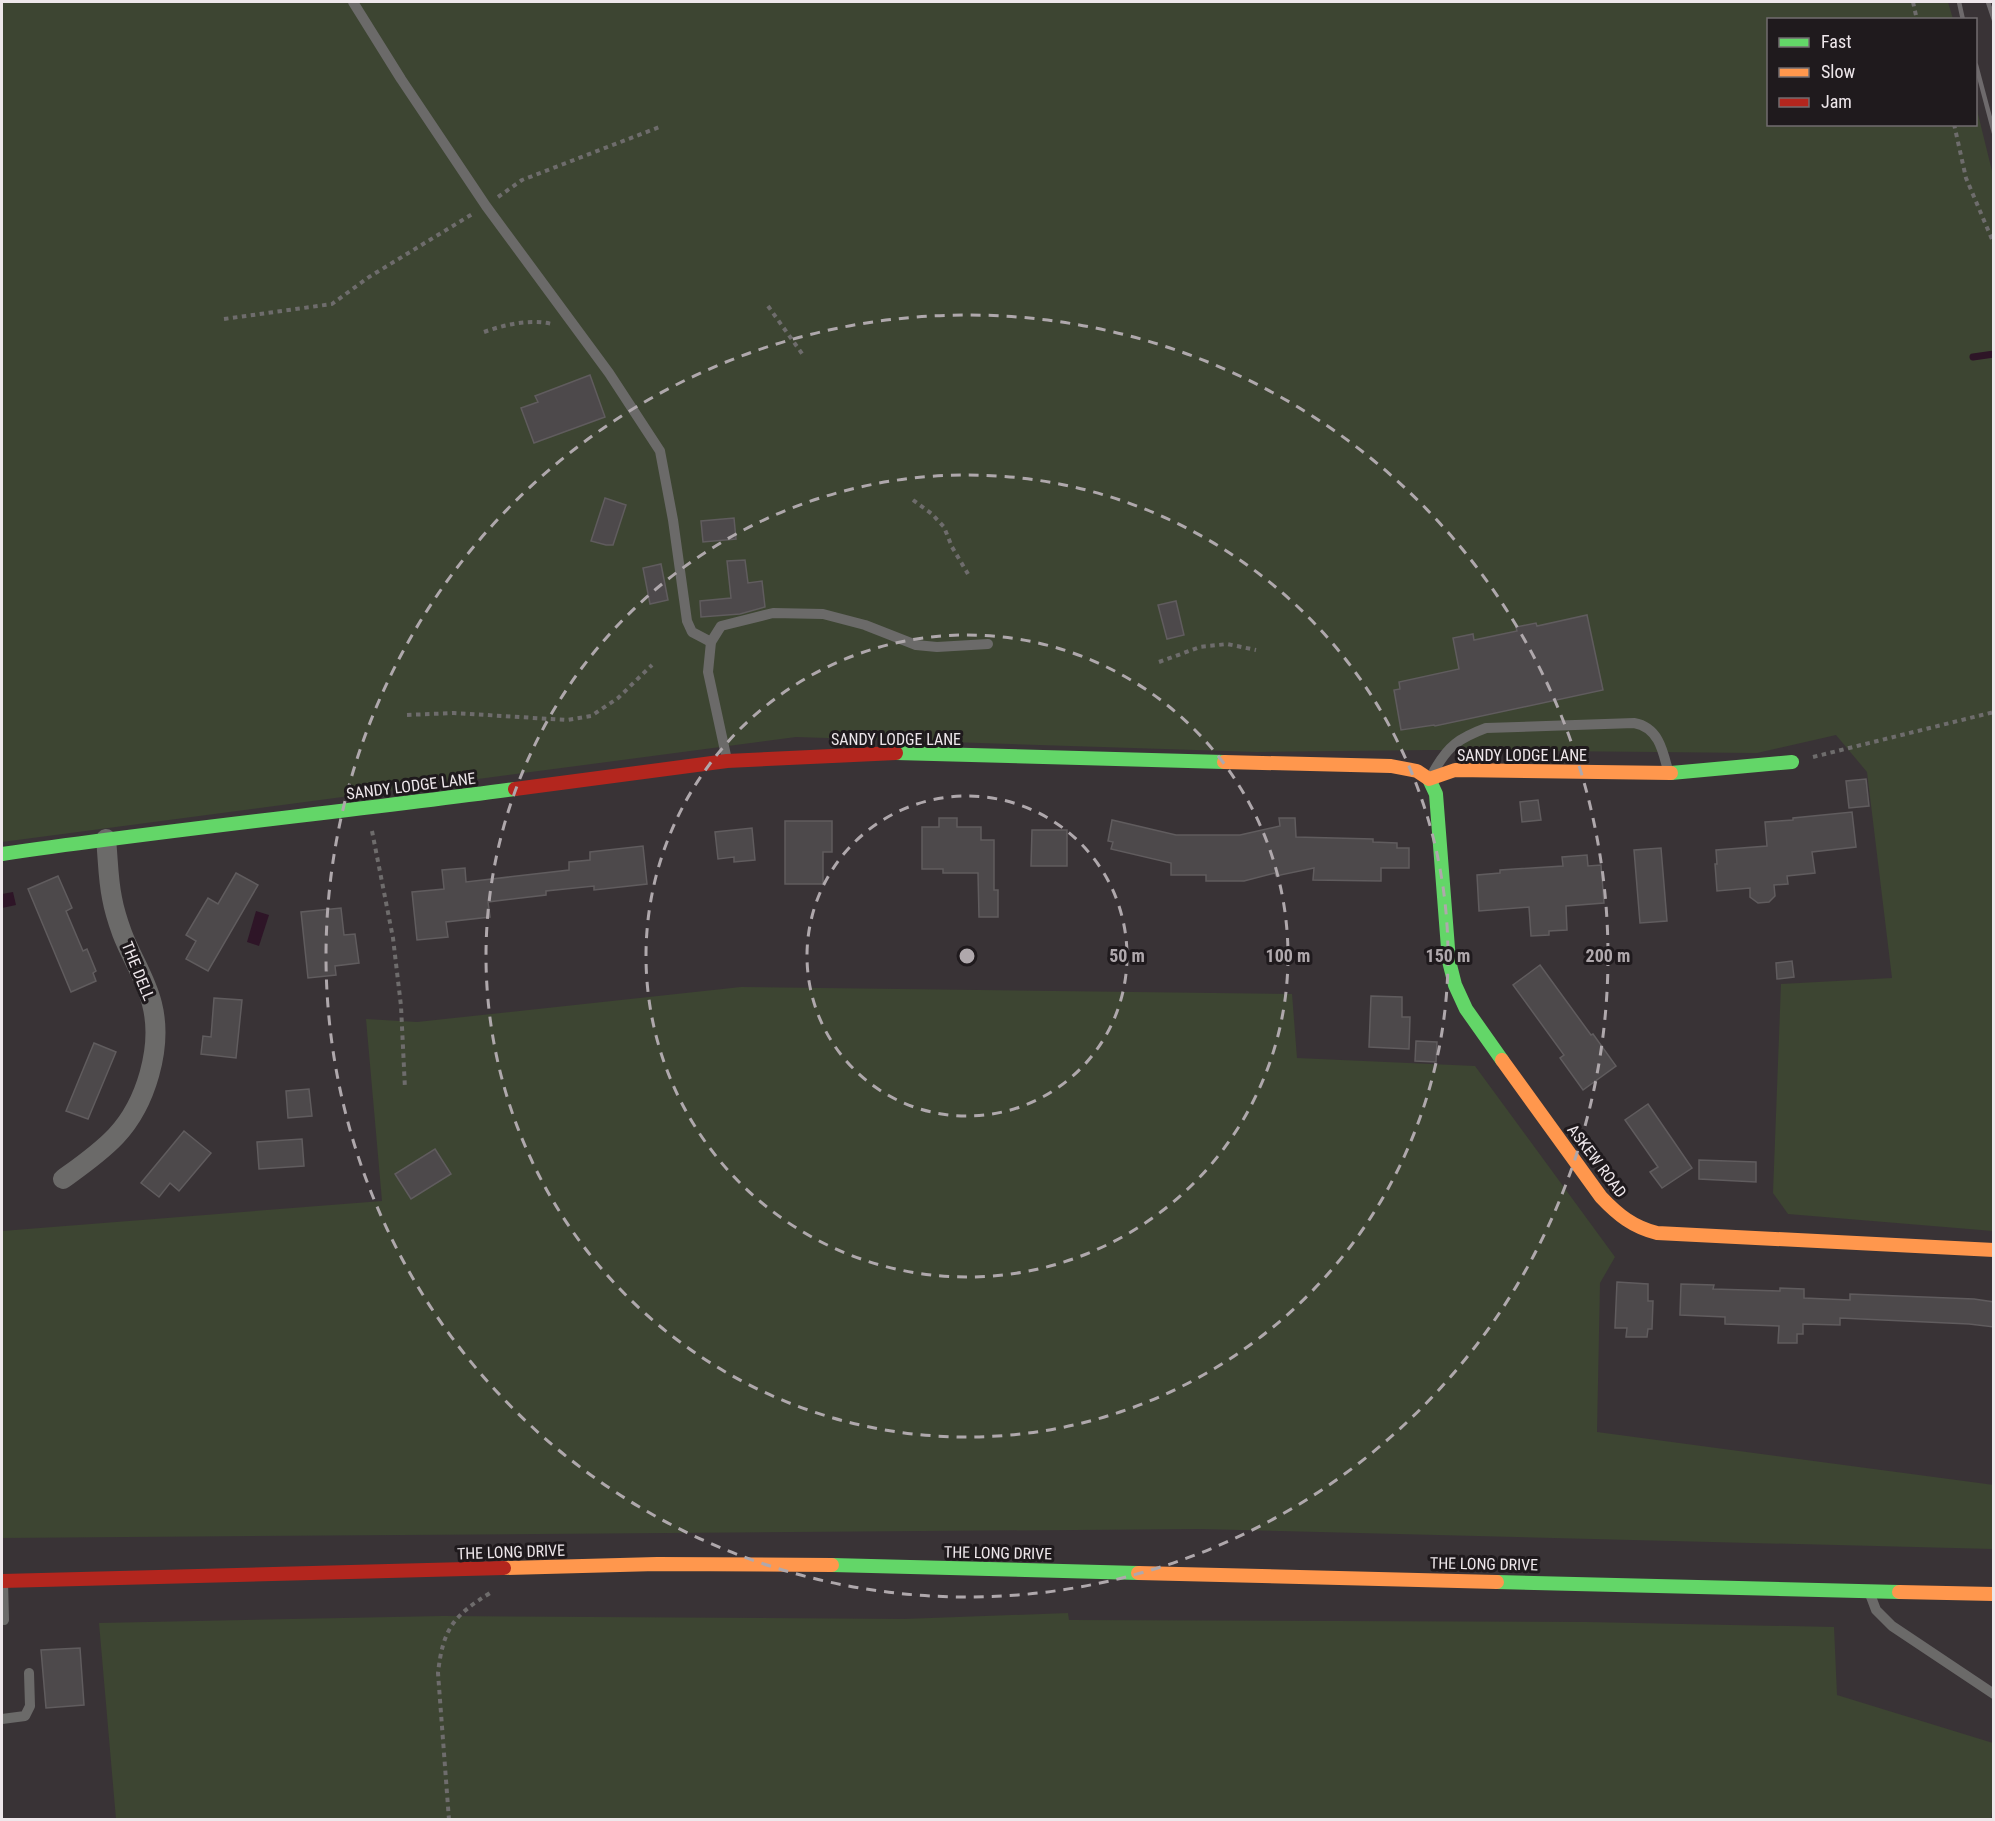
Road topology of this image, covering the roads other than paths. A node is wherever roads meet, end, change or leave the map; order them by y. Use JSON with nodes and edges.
{"nodes":[{"id":1,"x":353,"y":2,"type":"edge"},
{"id":2,"x":711,"y":642,"type":"junction"},
{"id":3,"x":988,"y":644,"type":"dead end"},
{"id":4,"x":727,"y":761,"type":"junction"},
{"id":5,"x":1792,"y":762,"type":"dead end"},
{"id":6,"x":1668,"y":773,"type":"junction"},
{"id":7,"x":1429,"y":778,"type":"junction"},
{"id":8,"x":106,"y":839,"type":"junction"},
{"id":9,"x":2,"y":854,"type":"edge"},
{"id":10,"x":63,"y":1179,"type":"dead end"},
{"id":11,"x":1994,"y":1250,"type":"edge"},
{"id":12,"x":2,"y":1581,"type":"edge"},
{"id":13,"x":1869,"y":1590,"type":"junction"},
{"id":14,"x":1994,"y":1594,"type":"edge"},
{"id":15,"x":4,"y":1620,"type":"dead end"},
{"id":16,"x":29,"y":1673,"type":"dead end"},
{"id":17,"x":1994,"y":1694,"type":"edge"},
{"id":18,"x":2,"y":1719,"type":"edge"}],
"edges":[{"from":1,"to":2,"type":"lane"},
{"from":2,"to":3,"type":"lane"},
{"from":2,"to":4,"type":"lane"},
{"from":4,"to":7,"type":"street","name":"SANDY LODGE LANE"},
{"from":4,"to":8,"type":"street","name":"SANDY LODGE LANE"},
{"from":5,"to":6,"type":"street","name":"SANDY LODGE LANE"},
{"from":6,"to":7,"type":"street","name":"SANDY LODGE LANE"},
{"from":6,"to":7,"type":"lane"},
{"from":7,"to":11,"type":"street","name":"ASKEW ROAD"},
{"from":8,"to":9,"type":"street","name":"SANDY LODGE LANE"},
{"from":8,"to":10,"type":"street","name":"THE DELL"},
{"from":12,"to":13,"type":"street","name":"THE LONG DRIVE"},
{"from":12,"to":15,"type":"lane"},
{"from":13,"to":14,"type":"street","name":"THE LONG DRIVE"},
{"from":13,"to":17,"type":"lane"},
{"from":16,"to":18,"type":"lane"}]}
